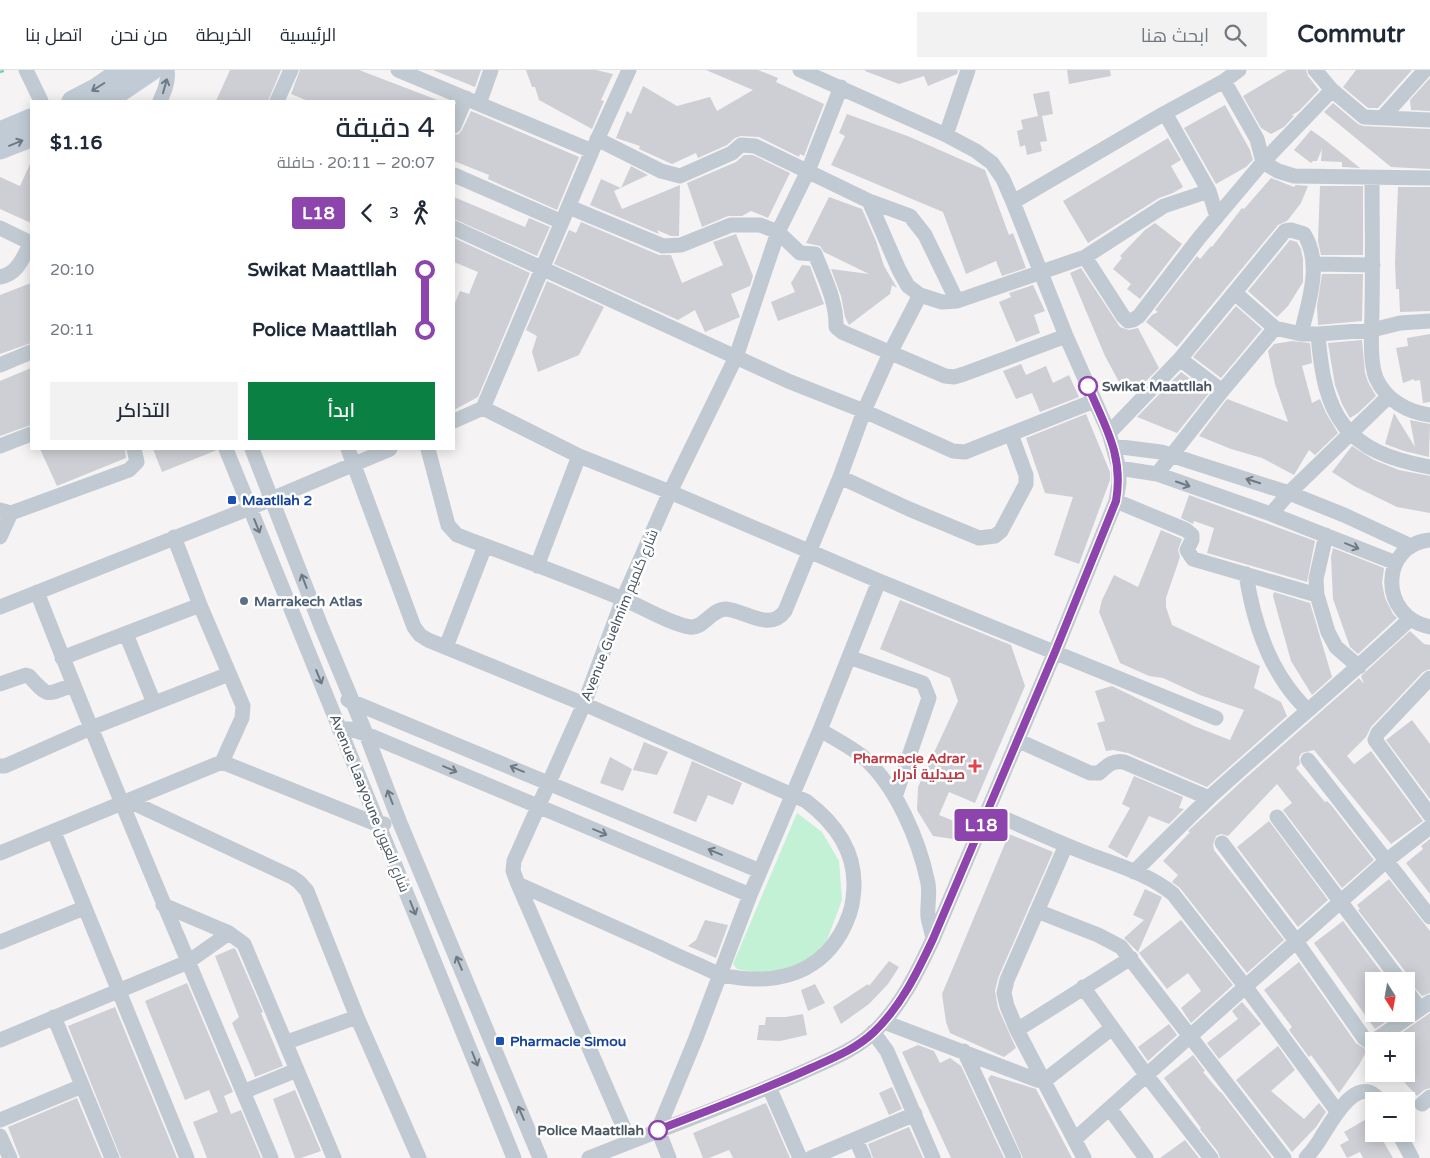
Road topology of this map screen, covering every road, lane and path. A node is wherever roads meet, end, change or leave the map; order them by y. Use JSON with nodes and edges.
{"nodes":[{"id":1,"x":6,"y":70,"type":"edge"},
{"id":2,"x":26,"y":70,"type":"edge"},
{"id":3,"x":123,"y":70,"type":"edge"},
{"id":4,"x":152,"y":70,"type":"edge"},
{"id":5,"x":168,"y":70,"type":"edge"},
{"id":6,"x":291,"y":70,"type":"edge"},
{"id":7,"x":398,"y":70,"type":"edge"},
{"id":8,"x":491,"y":70,"type":"edge"},
{"id":9,"x":629,"y":70,"type":"edge"},
{"id":10,"x":800,"y":70,"type":"edge"},
{"id":11,"x":968,"y":70,"type":"edge"},
{"id":12,"x":1315,"y":70,"type":"edge"},
{"id":13,"x":1425,"y":70,"type":"edge"},
{"id":14,"x":0,"y":72,"type":"edge"},
{"id":15,"x":1233,"y":73,"type":"edge"},
{"id":16,"x":841,"y":87,"type":"junction"},
{"id":17,"x":1332,"y":90,"type":"junction"},
{"id":18,"x":41,"y":100,"type":"edge"},
{"id":19,"x":74,"y":100,"type":"edge"},
{"id":20,"x":107,"y":100,"type":"edge"},
{"id":21,"x":160,"y":100,"type":"edge"},
{"id":22,"x":277,"y":100,"type":"edge"},
{"id":23,"x":472,"y":101,"type":"junction"},
{"id":24,"x":1165,"y":113,"type":"junction"},
{"id":25,"x":1382,"y":118,"type":"junction"},
{"id":26,"x":1430,"y":120,"type":"edge"},
{"id":27,"x":30,"y":125,"type":"edge"},
{"id":28,"x":455,"y":125,"type":"edge"},
{"id":29,"x":0,"y":132,"type":"edge"},
{"id":30,"x":946,"y":135,"type":"junction"},
{"id":31,"x":595,"y":145,"type":"junction"},
{"id":32,"x":0,"y":149,"type":"edge"},
{"id":33,"x":1264,"y":162,"type":"junction"},
{"id":34,"x":808,"y":171,"type":"junction"},
{"id":35,"x":455,"y":175,"type":"edge"},
{"id":36,"x":1372,"y":178,"type":"junction"},
{"id":37,"x":1430,"y":178,"type":"edge"},
{"id":38,"x":1209,"y":191,"type":"junction"},
{"id":39,"x":869,"y":201,"type":"junction"},
{"id":40,"x":1014,"y":202,"type":"junction"},
{"id":41,"x":569,"y":207,"type":"junction"},
{"id":42,"x":1217,"y":217,"type":"junction"},
{"id":43,"x":562,"y":222,"type":"junction"},
{"id":44,"x":0,"y":228,"type":"edge"},
{"id":45,"x":455,"y":228,"type":"edge"},
{"id":46,"x":778,"y":232,"type":"junction"},
{"id":47,"x":30,"y":243,"type":"edge"},
{"id":48,"x":30,"y":245,"type":"edge"},
{"id":49,"x":1085,"y":257,"type":"junction"},
{"id":50,"x":1314,"y":264,"type":"junction"},
{"id":51,"x":1372,"y":265,"type":"junction"},
{"id":52,"x":542,"y":269,"type":"junction"},
{"id":53,"x":1040,"y":272,"type":"junction"},
{"id":54,"x":0,"y":278,"type":"edge"},
{"id":55,"x":1235,"y":292,"type":"junction"},
{"id":56,"x":920,"y":295,"type":"junction"},
{"id":57,"x":957,"y":301,"type":"junction"},
{"id":58,"x":1430,"y":321,"type":"edge"},
{"id":59,"x":1275,"y":328,"type":"junction"},
{"id":60,"x":1372,"y":330,"type":"junction"},
{"id":61,"x":1301,"y":334,"type":"junction"},
{"id":62,"x":1318,"y":334,"type":"junction"},
{"id":63,"x":1066,"y":336,"type":"junction"},
{"id":64,"x":30,"y":352,"type":"edge"},
{"id":65,"x":890,"y":353,"type":"junction"},
{"id":66,"x":736,"y":357,"type":"junction"},
{"id":67,"x":1180,"y":359,"type":"junction"},
{"id":68,"x":0,"y":365,"type":"edge"},
{"id":69,"x":1222,"y":391,"type":"junction"},
{"id":70,"x":1388,"y":397,"type":"junction"},
{"id":71,"x":1094,"y":401,"type":"junction"},
{"id":72,"x":483,"y":408,"type":"junction"},
{"id":73,"x":864,"y":412,"type":"junction"},
{"id":74,"x":1430,"y":416,"type":"edge"},
{"id":75,"x":455,"y":421,"type":"edge"},
{"id":76,"x":30,"y":434,"type":"edge"},
{"id":77,"x":1011,"y":434,"type":"junction"},
{"id":78,"x":1351,"y":434,"type":"junction"},
{"id":79,"x":1111,"y":439,"type":"junction"},
{"id":80,"x":0,"y":446,"type":"edge"},
{"id":81,"x":134,"y":450,"type":"edge"},
{"id":82,"x":226,"y":450,"type":"edge"},
{"id":83,"x":252,"y":450,"type":"edge"},
{"id":84,"x":348,"y":450,"type":"edge"},
{"id":85,"x":388,"y":450,"type":"edge"},
{"id":86,"x":428,"y":450,"type":"edge"},
{"id":87,"x":1171,"y":455,"type":"junction"},
{"id":88,"x":579,"y":456,"type":"junction"},
{"id":89,"x":354,"y":464,"type":"junction"},
{"id":90,"x":1430,"y":467,"type":"edge"},
{"id":91,"x":1119,"y":468,"type":"junction"},
{"id":92,"x":1157,"y":474,"type":"junction"},
{"id":93,"x":840,"y":477,"type":"junction"},
{"id":94,"x":670,"y":492,"type":"junction"},
{"id":95,"x":1289,"y":493,"type":"junction"},
{"id":96,"x":272,"y":498,"type":"junction"},
{"id":97,"x":1116,"y":501,"type":"junction"},
{"id":98,"x":250,"y":508,"type":"junction"},
{"id":99,"x":5,"y":512,"type":"edge"},
{"id":100,"x":1270,"y":514,"type":"junction"},
{"id":101,"x":1326,"y":535,"type":"junction"},
{"id":102,"x":0,"y":537,"type":"edge"},
{"id":103,"x":174,"y":537,"type":"junction"},
{"id":104,"x":1430,"y":540,"type":"edge"},
{"id":105,"x":485,"y":546,"type":"junction"},
{"id":106,"x":1411,"y":546,"type":"junction"},
{"id":107,"x":809,"y":552,"type":"junction"},
{"id":108,"x":1396,"y":563,"type":"junction"},
{"id":109,"x":537,"y":566,"type":"junction"},
{"id":110,"x":1246,"y":574,"type":"junction"},
{"id":111,"x":879,"y":581,"type":"junction"},
{"id":112,"x":37,"y":592,"type":"junction"},
{"id":113,"x":1317,"y":595,"type":"junction"},
{"id":114,"x":623,"y":599,"type":"junction"},
{"id":115,"x":1,"y":605,"type":"edge"},
{"id":116,"x":200,"y":605,"type":"junction"},
{"id":117,"x":1410,"y":619,"type":"junction"},
{"id":118,"x":1430,"y":626,"type":"edge"},
{"id":119,"x":126,"y":634,"type":"junction"},
{"id":120,"x":446,"y":647,"type":"junction"},
{"id":121,"x":1055,"y":652,"type":"junction"},
{"id":122,"x":849,"y":657,"type":"junction"},
{"id":123,"x":62,"y":658,"type":"junction"},
{"id":124,"x":1359,"y":667,"type":"junction"},
{"id":125,"x":229,"y":674,"type":"junction"},
{"id":126,"x":1430,"y":678,"type":"edge"},
{"id":127,"x":0,"y":684,"type":"edge"},
{"id":128,"x":72,"y":685,"type":"junction"},
{"id":129,"x":327,"y":696,"type":"junction"},
{"id":130,"x":353,"y":701,"type":"junction"},
{"id":131,"x":154,"y":703,"type":"junction"},
{"id":132,"x":584,"y":704,"type":"junction"},
{"id":133,"x":1307,"y":710,"type":"junction"},
{"id":134,"x":1216,"y":718,"type":"dead end"},
{"id":135,"x":91,"y":728,"type":"junction"},
{"id":136,"x":339,"y":729,"type":"junction"},
{"id":137,"x":820,"y":730,"type":"junction"},
{"id":138,"x":366,"y":734,"type":"junction"},
{"id":139,"x":1017,"y":740,"type":"junction"},
{"id":140,"x":1308,"y":760,"type":"dead end"},
{"id":141,"x":222,"y":762,"type":"junction"},
{"id":142,"x":0,"y":766,"type":"edge"},
{"id":143,"x":548,"y":782,"type":"junction"},
{"id":144,"x":793,"y":794,"type":"junction"},
{"id":145,"x":895,"y":796,"type":"junction"},
{"id":146,"x":1210,"y":798,"type":"junction"},
{"id":147,"x":126,"y":802,"type":"junction"},
{"id":148,"x":538,"y":806,"type":"junction"},
{"id":149,"x":988,"y":811,"type":"junction"},
{"id":150,"x":1430,"y":815,"type":"edge"},
{"id":151,"x":1277,"y":817,"type":"dead end"},
{"id":152,"x":400,"y":823,"type":"junction"},
{"id":153,"x":380,"y":825,"type":"junction"},
{"id":154,"x":1430,"y":827,"type":"edge"},
{"id":155,"x":54,"y":832,"type":"junction"},
{"id":156,"x":1222,"y":843,"type":"dead end"},
{"id":157,"x":1066,"y":845,"type":"junction"},
{"id":158,"x":0,"y":853,"type":"edge"},
{"id":159,"x":1386,"y":861,"type":"junction"},
{"id":160,"x":760,"y":871,"type":"junction"},
{"id":161,"x":1134,"y":872,"type":"junction"},
{"id":162,"x":518,"y":884,"type":"junction"},
{"id":163,"x":750,"y":895,"type":"junction"},
{"id":164,"x":1340,"y":901,"type":"junction"},
{"id":165,"x":163,"y":905,"type":"junction"},
{"id":166,"x":84,"y":908,"type":"junction"},
{"id":167,"x":1037,"y":911,"type":"junction"},
{"id":168,"x":1430,"y":916,"type":"edge"},
{"id":169,"x":229,"y":933,"type":"junction"},
{"id":170,"x":933,"y":939,"type":"junction"},
{"id":171,"x":1296,"y":941,"type":"junction"},
{"id":172,"x":0,"y":942,"type":"edge"},
{"id":173,"x":1131,"y":958,"type":"junction"},
{"id":174,"x":188,"y":962,"type":"junction"},
{"id":175,"x":1393,"y":972,"type":"edge"},
{"id":176,"x":720,"y":975,"type":"junction"},
{"id":177,"x":1245,"y":986,"type":"junction"},
{"id":178,"x":1083,"y":988,"type":"junction"},
{"id":179,"x":120,"y":990,"type":"junction"},
{"id":180,"x":1415,"y":998,"type":"edge"},
{"id":181,"x":1425,"y":1006,"type":"edge"},
{"id":182,"x":54,"y":1017,"type":"junction"},
{"id":183,"x":357,"y":1017,"type":"junction"},
{"id":184,"x":879,"y":1027,"type":"junction"},
{"id":185,"x":1112,"y":1028,"type":"junction"},
{"id":186,"x":1017,"y":1030,"type":"junction"},
{"id":187,"x":1191,"y":1037,"type":"junction"},
{"id":188,"x":0,"y":1040,"type":"edge"},
{"id":189,"x":287,"y":1042,"type":"junction"},
{"id":190,"x":964,"y":1051,"type":"junction"},
{"id":191,"x":297,"y":1070,"type":"junction"},
{"id":192,"x":1147,"y":1076,"type":"junction"},
{"id":193,"x":1044,"y":1081,"type":"junction"},
{"id":194,"x":82,"y":1086,"type":"junction"},
{"id":195,"x":769,"y":1086,"type":"junction"},
{"id":196,"x":243,"y":1092,"type":"junction"},
{"id":197,"x":1365,"y":1093,"type":"edge"},
{"id":198,"x":1110,"y":1109,"type":"junction"},
{"id":199,"x":1337,"y":1111,"type":"junction"},
{"id":200,"x":915,"y":1114,"type":"junction"},
{"id":201,"x":0,"y":1120,"type":"edge"},
{"id":202,"x":658,"y":1130,"type":"junction"},
{"id":203,"x":0,"y":1136,"type":"edge"},
{"id":204,"x":856,"y":1140,"type":"junction"},
{"id":205,"x":1075,"y":1140,"type":"junction"},
{"id":206,"x":630,"y":1142,"type":"junction"},
{"id":207,"x":1403,"y":1142,"type":"edge"},
{"id":208,"x":10,"y":1158,"type":"edge"},
{"id":209,"x":112,"y":1158,"type":"edge"},
{"id":210,"x":187,"y":1158,"type":"edge"},
{"id":211,"x":271,"y":1158,"type":"edge"},
{"id":212,"x":334,"y":1158,"type":"edge"},
{"id":213,"x":419,"y":1158,"type":"edge"},
{"id":214,"x":514,"y":1158,"type":"edge"},
{"id":215,"x":540,"y":1158,"type":"edge"},
{"id":216,"x":589,"y":1158,"type":"edge"},
{"id":217,"x":669,"y":1158,"type":"edge"},
{"id":218,"x":800,"y":1158,"type":"edge"},
{"id":219,"x":811,"y":1158,"type":"edge"},
{"id":220,"x":864,"y":1158,"type":"edge"},
{"id":221,"x":933,"y":1158,"type":"edge"},
{"id":222,"x":1014,"y":1158,"type":"edge"},
{"id":223,"x":1084,"y":1158,"type":"edge"},
{"id":224,"x":1146,"y":1158,"type":"edge"},
{"id":225,"x":1209,"y":1158,"type":"edge"},
{"id":226,"x":1284,"y":1158,"type":"edge"},
{"id":227,"x":1306,"y":1158,"type":"edge"},
{"id":228,"x":1412,"y":1158,"type":"edge"}],
"edges":[{"from":1,"to":14,"type":"path"},
{"from":2,"to":18,"type":"street"},
{"from":3,"to":19,"type":"street","one_way":true},
{"from":4,"to":20,"type":"street"},
{"from":21,"to":5,"type":"street","one_way":true},
{"from":6,"to":22,"type":"street"},
{"from":7,"to":23,"type":"street"},
{"from":8,"to":23,"type":"street"},
{"from":9,"to":31,"type":"street"},
{"from":10,"to":16,"type":"street"},
{"from":11,"to":30,"type":"street"},
{"from":12,"to":17,"type":"street"},
{"from":13,"to":25,"type":"street"},
{"from":15,"to":24,"type":"street"},
{"from":15,"to":33,"type":"street"},
{"from":16,"to":30,"type":"street"},
{"from":16,"to":34,"type":"street","name":"Avenue Guelmim شارع كلميم"},
{"from":17,"to":25,"type":"street"},
{"from":17,"to":33,"type":"street"},
{"from":23,"to":28,"type":"street"},
{"from":23,"to":31,"type":"street"},
{"from":24,"to":38,"type":"street"},
{"from":24,"to":40,"type":"street"},
{"from":25,"to":26,"type":"street"},
{"from":27,"to":29,"type":"street"},
{"from":32,"to":27,"type":"street","one_way":true},
{"from":30,"to":40,"type":"street"},
{"from":31,"to":34,"type":"street"},
{"from":31,"to":41,"type":"street"},
{"from":33,"to":36,"type":"street"},
{"from":33,"to":42,"type":"street"},
{"from":34,"to":39,"type":"street"},
{"from":34,"to":46,"type":"street","name":"Avenue Guelmim شارع كلميم"},
{"from":35,"to":43,"type":"street"},
{"from":36,"to":37,"type":"street"},
{"from":36,"to":51,"type":"street"},
{"from":38,"to":42,"type":"street"},
{"from":38,"to":49,"type":"street"},
{"from":39,"to":56,"type":"street"},
{"from":39,"to":57,"type":"street"},
{"from":40,"to":53,"type":"street"},
{"from":41,"to":43,"type":"street"},
{"from":41,"to":46,"type":"street"},
{"from":42,"to":49,"type":"street"},
{"from":43,"to":52,"type":"street"},
{"from":44,"to":47,"type":"street"},
{"from":45,"to":52,"type":"street"},
{"from":46,"to":65,"type":"street"},
{"from":46,"to":66,"type":"street","name":"Avenue Guelmim شارع كلميم"},
{"from":48,"to":54,"type":"street"},
{"from":49,"to":53,"type":"street"},
{"from":50,"to":51,"type":"street"},
{"from":50,"to":55,"type":"street"},
{"from":50,"to":61,"type":"street"},
{"from":51,"to":60,"type":"street"},
{"from":52,"to":66,"type":"street"},
{"from":52,"to":72,"type":"street"},
{"from":53,"to":57,"type":"street"},
{"from":53,"to":63,"type":"street"},
{"from":55,"to":59,"type":"street"},
{"from":55,"to":67,"type":"street"},
{"from":56,"to":57,"type":"street"},
{"from":56,"to":65,"type":"street"},
{"from":58,"to":60,"type":"street"},
{"from":59,"to":61,"type":"street"},
{"from":59,"to":69,"type":"street"},
{"from":60,"to":62,"type":"street"},
{"from":60,"to":70,"type":"street"},
{"from":61,"to":62,"type":"street"},
{"from":62,"to":78,"type":"street"},
{"from":63,"to":65,"type":"street"},
{"from":63,"to":71,"type":"street"},
{"from":64,"to":68,"type":"street"},
{"from":65,"to":73,"type":"street"},
{"from":66,"to":73,"type":"street"},
{"from":66,"to":94,"type":"street","name":"Avenue Guelmim شارع كلميم"},
{"from":67,"to":69,"type":"street"},
{"from":67,"to":79,"type":"street"},
{"from":69,"to":87,"type":"street"},
{"from":70,"to":74,"type":"street"},
{"from":70,"to":78,"type":"street"},
{"from":71,"to":77,"type":"street"},
{"from":71,"to":79,"type":"street"},
{"from":72,"to":75,"type":"street"},
{"from":72,"to":88,"type":"street"},
{"from":73,"to":77,"type":"street"},
{"from":73,"to":93,"type":"street"},
{"from":76,"to":80,"type":"street"},
{"from":77,"to":93,"type":"street"},
{"from":78,"to":90,"type":"street"},
{"from":78,"to":95,"type":"street"},
{"from":79,"to":87,"type":"street"},
{"from":79,"to":91,"type":"street"},
{"from":81,"to":99,"type":"street"},
{"from":82,"to":98,"type":"street","name":"Avenue Laayoune شارع العيون"},
{"from":83,"to":96,"type":"street","name":"Avenue Laayoune شارع العيون"},
{"from":84,"to":89,"type":"street"},
{"from":85,"to":89,"type":"street"},
{"from":86,"to":105,"type":"street"},
{"from":87,"to":92,"type":"street"},
{"from":95,"to":87,"type":"street","one_way":true},
{"from":88,"to":94,"type":"street"},
{"from":88,"to":109,"type":"street"},
{"from":89,"to":96,"type":"street"},
{"from":89,"to":120,"type":"street"},
{"from":91,"to":92,"type":"street"},
{"from":91,"to":97,"type":"street"},
{"from":92,"to":100,"type":"street","one_way":true},
{"from":93,"to":107,"type":"street"},
{"from":94,"to":107,"type":"street"},
{"from":94,"to":114,"type":"street","name":"Avenue Guelmim شارع كلميم"},
{"from":95,"to":100,"type":"street"},
{"from":95,"to":106,"type":"street"},
{"from":96,"to":98,"type":"street"},
{"from":130,"to":96,"type":"street","name":"Avenue Laayoune شارع العيون","one_way":true},
{"from":97,"to":110,"type":"street"},
{"from":97,"to":121,"type":"street"},
{"from":98,"to":103,"type":"street"},
{"from":98,"to":129,"type":"street","name":"Avenue Laayoune شارع العيون","one_way":true},
{"from":99,"to":102,"type":"street"},
{"from":100,"to":101,"type":"street"},
{"from":101,"to":108,"type":"street","one_way":true},
{"from":101,"to":113,"type":"street"},
{"from":103,"to":112,"type":"street"},
{"from":103,"to":116,"type":"street"},
{"from":104,"to":106,"type":"street"},
{"from":105,"to":109,"type":"street"},
{"from":105,"to":120,"type":"street"},
{"from":106,"to":108,"type":"street"},
{"from":107,"to":111,"type":"street"},
{"from":107,"to":114,"type":"street"},
{"from":108,"to":117,"type":"street"},
{"from":109,"to":114,"type":"street"},
{"from":110,"to":113,"type":"street"},
{"from":110,"to":133,"type":"street"},
{"from":111,"to":121,"type":"street"},
{"from":111,"to":122,"type":"street"},
{"from":112,"to":115,"type":"street"},
{"from":112,"to":123,"type":"street"},
{"from":113,"to":124,"type":"street"},
{"from":114,"to":132,"type":"street","name":"Avenue Guelmim شارع كلميم"},
{"from":116,"to":119,"type":"street"},
{"from":116,"to":125,"type":"street"},
{"from":117,"to":118,"type":"street"},
{"from":117,"to":124,"type":"street"},
{"from":119,"to":123,"type":"street"},
{"from":119,"to":131,"type":"street"},
{"from":120,"to":132,"type":"street"},
{"from":121,"to":134,"type":"street"},
{"from":121,"to":139,"type":"street"},
{"from":122,"to":137,"type":"street"},
{"from":122,"to":145,"type":"street"},
{"from":123,"to":128,"type":"street"},
{"from":124,"to":133,"type":"street"},
{"from":125,"to":131,"type":"street"},
{"from":125,"to":141,"type":"street"},
{"from":126,"to":150,"type":"street"},
{"from":127,"to":128,"type":"street"},
{"from":128,"to":135,"type":"street"},
{"from":129,"to":130,"type":"street"},
{"from":129,"to":136,"type":"street","name":"Avenue Laayoune شارع العيون"},
{"from":130,"to":138,"type":"street","name":"Avenue Laayoune شارع العيون"},
{"from":143,"to":130,"type":"street","one_way":true},
{"from":131,"to":135,"type":"street"},
{"from":132,"to":143,"type":"street","name":"Avenue Guelmim شارع كلميم"},
{"from":132,"to":144,"type":"street"},
{"from":133,"to":146,"type":"street"},
{"from":135,"to":142,"type":"street"},
{"from":135,"to":147,"type":"street"},
{"from":136,"to":138,"type":"street"},
{"from":136,"to":153,"type":"street","name":"Avenue Laayoune شارع العيون"},
{"from":137,"to":144,"type":"street"},
{"from":137,"to":145,"type":"street"},
{"from":138,"to":148,"type":"street","one_way":true},
{"from":152,"to":138,"type":"street","name":"Avenue Laayoune شارع العيون","one_way":true},
{"from":139,"to":146,"type":"street"},
{"from":139,"to":149,"type":"street"},
{"from":140,"to":159,"type":"street"},
{"from":141,"to":147,"type":"street"},
{"from":141,"to":153,"type":"street"},
{"from":143,"to":148,"type":"street","name":"Avenue Guelmim شارع كلميم"},
{"from":160,"to":143,"type":"street","one_way":true},
{"from":144,"to":160,"type":"street"},
{"from":144,"to":176,"type":"street"},
{"from":145,"to":170,"type":"street"},
{"from":146,"to":161,"type":"street"},
{"from":147,"to":155,"type":"street"},
{"from":147,"to":165,"type":"street"},
{"from":147,"to":183,"type":"street"},
{"from":148,"to":162,"type":"street","name":"Avenue Guelmim شارع كلميم"},
{"from":148,"to":163,"type":"street","one_way":true},
{"from":149,"to":157,"type":"street"},
{"from":149,"to":170,"type":"street"},
{"from":151,"to":164,"type":"street"},
{"from":152,"to":153,"type":"street"},
{"from":215,"to":152,"type":"street","name":"Avenue Laayoune شارع العيون","one_way":true},
{"from":153,"to":214,"type":"street","name":"Avenue Laayoune شارع العيون","one_way":true},
{"from":154,"to":159,"type":"street"},
{"from":155,"to":158,"type":"street"},
{"from":155,"to":166,"type":"street"},
{"from":156,"to":171,"type":"street"},
{"from":157,"to":161,"type":"street"},
{"from":157,"to":167,"type":"street"},
{"from":159,"to":164,"type":"street"},
{"from":159,"to":168,"type":"street"},
{"from":160,"to":163,"type":"street"},
{"from":161,"to":177,"type":"street"},
{"from":162,"to":176,"type":"street"},
{"from":162,"to":206,"type":"street","name":"Avenue Guelmim شارع كلميم"},
{"from":163,"to":176,"type":"street"},
{"from":164,"to":171,"type":"street"},
{"from":164,"to":175,"type":"street"},
{"from":165,"to":169,"type":"street"},
{"from":165,"to":174,"type":"street"},
{"from":166,"to":172,"type":"street"},
{"from":166,"to":179,"type":"street"},
{"from":167,"to":173,"type":"street"},
{"from":167,"to":186,"type":"street"},
{"from":169,"to":174,"type":"street"},
{"from":169,"to":189,"type":"street"},
{"from":170,"to":184,"type":"street"},
{"from":171,"to":177,"type":"street"},
{"from":171,"to":181,"type":"street"},
{"from":173,"to":178,"type":"street"},
{"from":173,"to":187,"type":"street"},
{"from":174,"to":179,"type":"street"},
{"from":174,"to":196,"type":"street"},
{"from":176,"to":202,"type":"street"},
{"from":177,"to":187,"type":"street"},
{"from":177,"to":199,"type":"street"},
{"from":178,"to":185,"type":"street"},
{"from":178,"to":186,"type":"street"},
{"from":179,"to":182,"type":"street"},
{"from":179,"to":210,"type":"street"},
{"from":180,"to":181,"type":"street"},
{"from":182,"to":188,"type":"street"},
{"from":182,"to":194,"type":"street"},
{"from":183,"to":189,"type":"street"},
{"from":183,"to":213,"type":"street"},
{"from":184,"to":190,"type":"street"},
{"from":184,"to":195,"type":"street"},
{"from":184,"to":200,"type":"street"},
{"from":185,"to":192,"type":"street"},
{"from":185,"to":193,"type":"street"},
{"from":186,"to":193,"type":"street"},
{"from":187,"to":192,"type":"street"},
{"from":187,"to":226,"type":"street"},
{"from":189,"to":191,"type":"street"},
{"from":190,"to":193,"type":"street"},
{"from":190,"to":222,"type":"street"},
{"from":191,"to":196,"type":"street"},
{"from":191,"to":212,"type":"street"},
{"from":192,"to":198,"type":"street"},
{"from":192,"to":225,"type":"street"},
{"from":193,"to":205,"type":"street"},
{"from":194,"to":201,"type":"street"},
{"from":194,"to":209,"type":"street"},
{"from":195,"to":202,"type":"street"},
{"from":195,"to":218,"type":"street"},
{"from":196,"to":211,"type":"street"},
{"from":197,"to":199,"type":"street"},
{"from":198,"to":205,"type":"street"},
{"from":198,"to":224,"type":"street"},
{"from":199,"to":227,"type":"street"},
{"from":200,"to":204,"type":"street"},
{"from":200,"to":221,"type":"street"},
{"from":202,"to":206,"type":"street"},
{"from":202,"to":217,"type":"street"},
{"from":203,"to":208,"type":"street"},
{"from":204,"to":219,"type":"street"},
{"from":204,"to":220,"type":"street"},
{"from":205,"to":223,"type":"street"},
{"from":206,"to":216,"type":"street"},
{"from":207,"to":228,"type":"street"}]}
